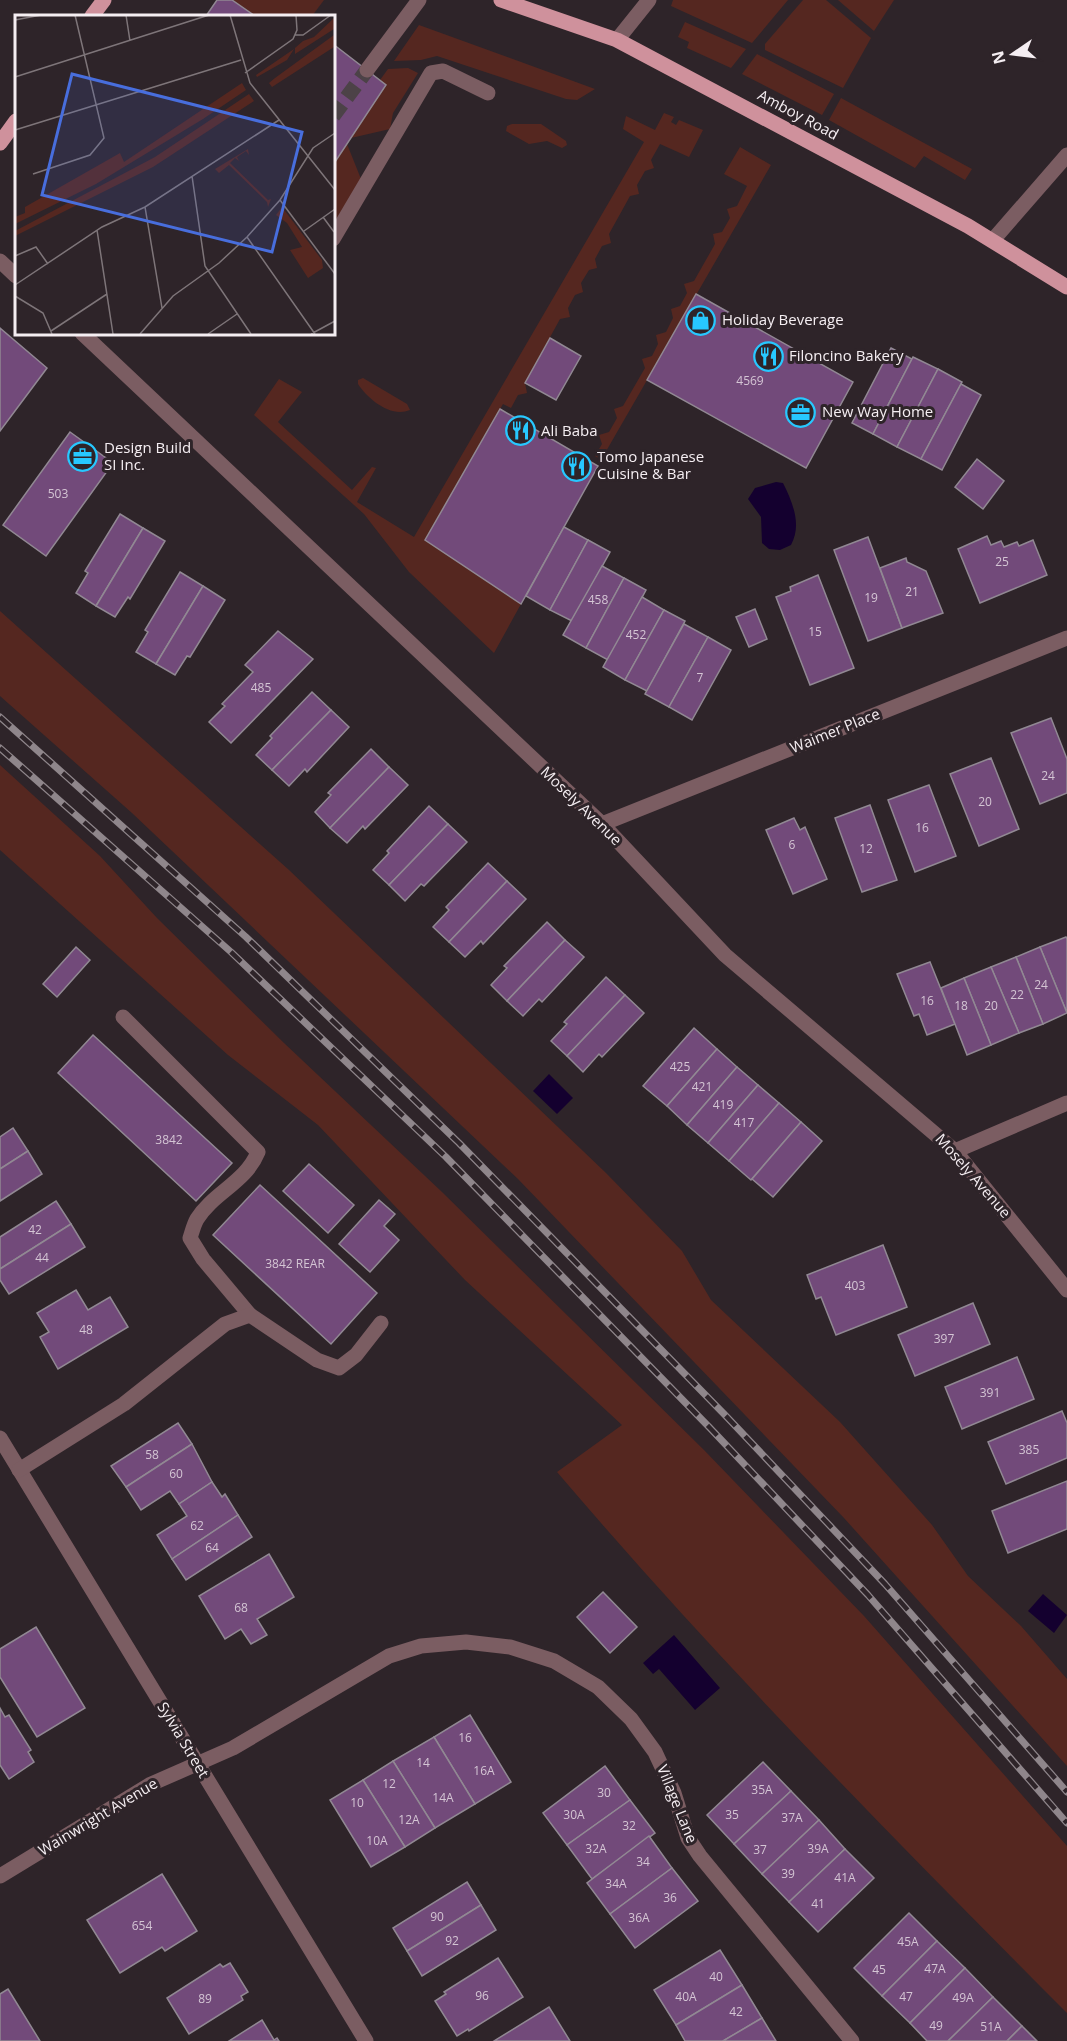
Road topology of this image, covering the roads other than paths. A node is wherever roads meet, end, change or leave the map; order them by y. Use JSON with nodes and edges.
{"nodes":[{"id":1,"x":104,"y":0,"type":"edge"},
{"id":2,"x":419,"y":0,"type":"edge"},
{"id":3,"x":501,"y":0,"type":"edge"},
{"id":4,"x":649,"y":0,"type":"edge"},
{"id":5,"x":93,"y":15,"type":"edge"},
{"id":6,"x":617,"y":40,"type":"junction"},
{"id":7,"x":368,"y":70,"type":"tunnel mouth"},
{"id":8,"x":488,"y":93,"type":"dead end"},
{"id":9,"x":15,"y":122,"type":"edge"},
{"id":10,"x":0,"y":143,"type":"edge"},
{"id":11,"x":1067,"y":155,"type":"edge"},
{"id":12,"x":334,"y":237,"type":"edge"},
{"id":13,"x":993,"y":240,"type":"junction"},
{"id":14,"x":0,"y":261,"type":"edge"},
{"id":15,"x":15,"y":275,"type":"edge"},
{"id":16,"x":1067,"y":287,"type":"edge"},
{"id":17,"x":83,"y":334,"type":"edge"},
{"id":18,"x":1067,"y":638,"type":"edge"},
{"id":19,"x":602,"y":824,"type":"junction"},
{"id":20,"x":123,"y":1017,"type":"dead end"},
{"id":21,"x":1067,"y":1103,"type":"edge"},
{"id":22,"x":955,"y":1151,"type":"junction"},
{"id":23,"x":1067,"y":1290,"type":"edge"},
{"id":24,"x":250,"y":1315,"type":"junction"},
{"id":25,"x":381,"y":1323,"type":"dead end"},
{"id":26,"x":0,"y":1438,"type":"edge"},
{"id":27,"x":19,"y":1470,"type":"junction"},
{"id":28,"x":198,"y":1763,"type":"junction"},
{"id":29,"x":0,"y":1876,"type":"edge"},
{"id":30,"x":366,"y":2041,"type":"edge"},
{"id":31,"x":852,"y":2041,"type":"edge"}],
"edges":[{"from":1,"to":5,"type":"main road"},
{"from":2,"to":7,"type":"street"},
{"from":3,"to":6,"type":"main road","name":"Amboy Road"},
{"from":4,"to":6,"type":"street"},
{"from":6,"to":13,"type":"main road","name":"Amboy Road"},
{"from":8,"to":12,"type":"street"},
{"from":9,"to":10,"type":"main road"},
{"from":11,"to":13,"type":"street"},
{"from":13,"to":16,"type":"main road","name":"Amboy Road"},
{"from":14,"to":15,"type":"street"},
{"from":17,"to":19,"type":"street","name":"Mosely Avenue"},
{"from":18,"to":19,"type":"street","name":"Waimer Place"},
{"from":19,"to":22,"type":"street","name":"Mosely Avenue"},
{"from":20,"to":24,"type":"street"},
{"from":21,"to":22,"type":"street"},
{"from":22,"to":23,"type":"street","name":"Mosely Avenue"},
{"from":24,"to":25,"type":"street"},
{"from":24,"to":27,"type":"street"},
{"from":26,"to":27,"type":"street","name":"Sylvia Street"},
{"from":27,"to":28,"type":"street","name":"Sylvia Street"},
{"from":28,"to":29,"type":"street","name":"Wainwright Avenue"},
{"from":28,"to":30,"type":"street","name":"Sylvia Street"},
{"from":28,"to":31,"type":"street","name":"Village Lane"}]}
